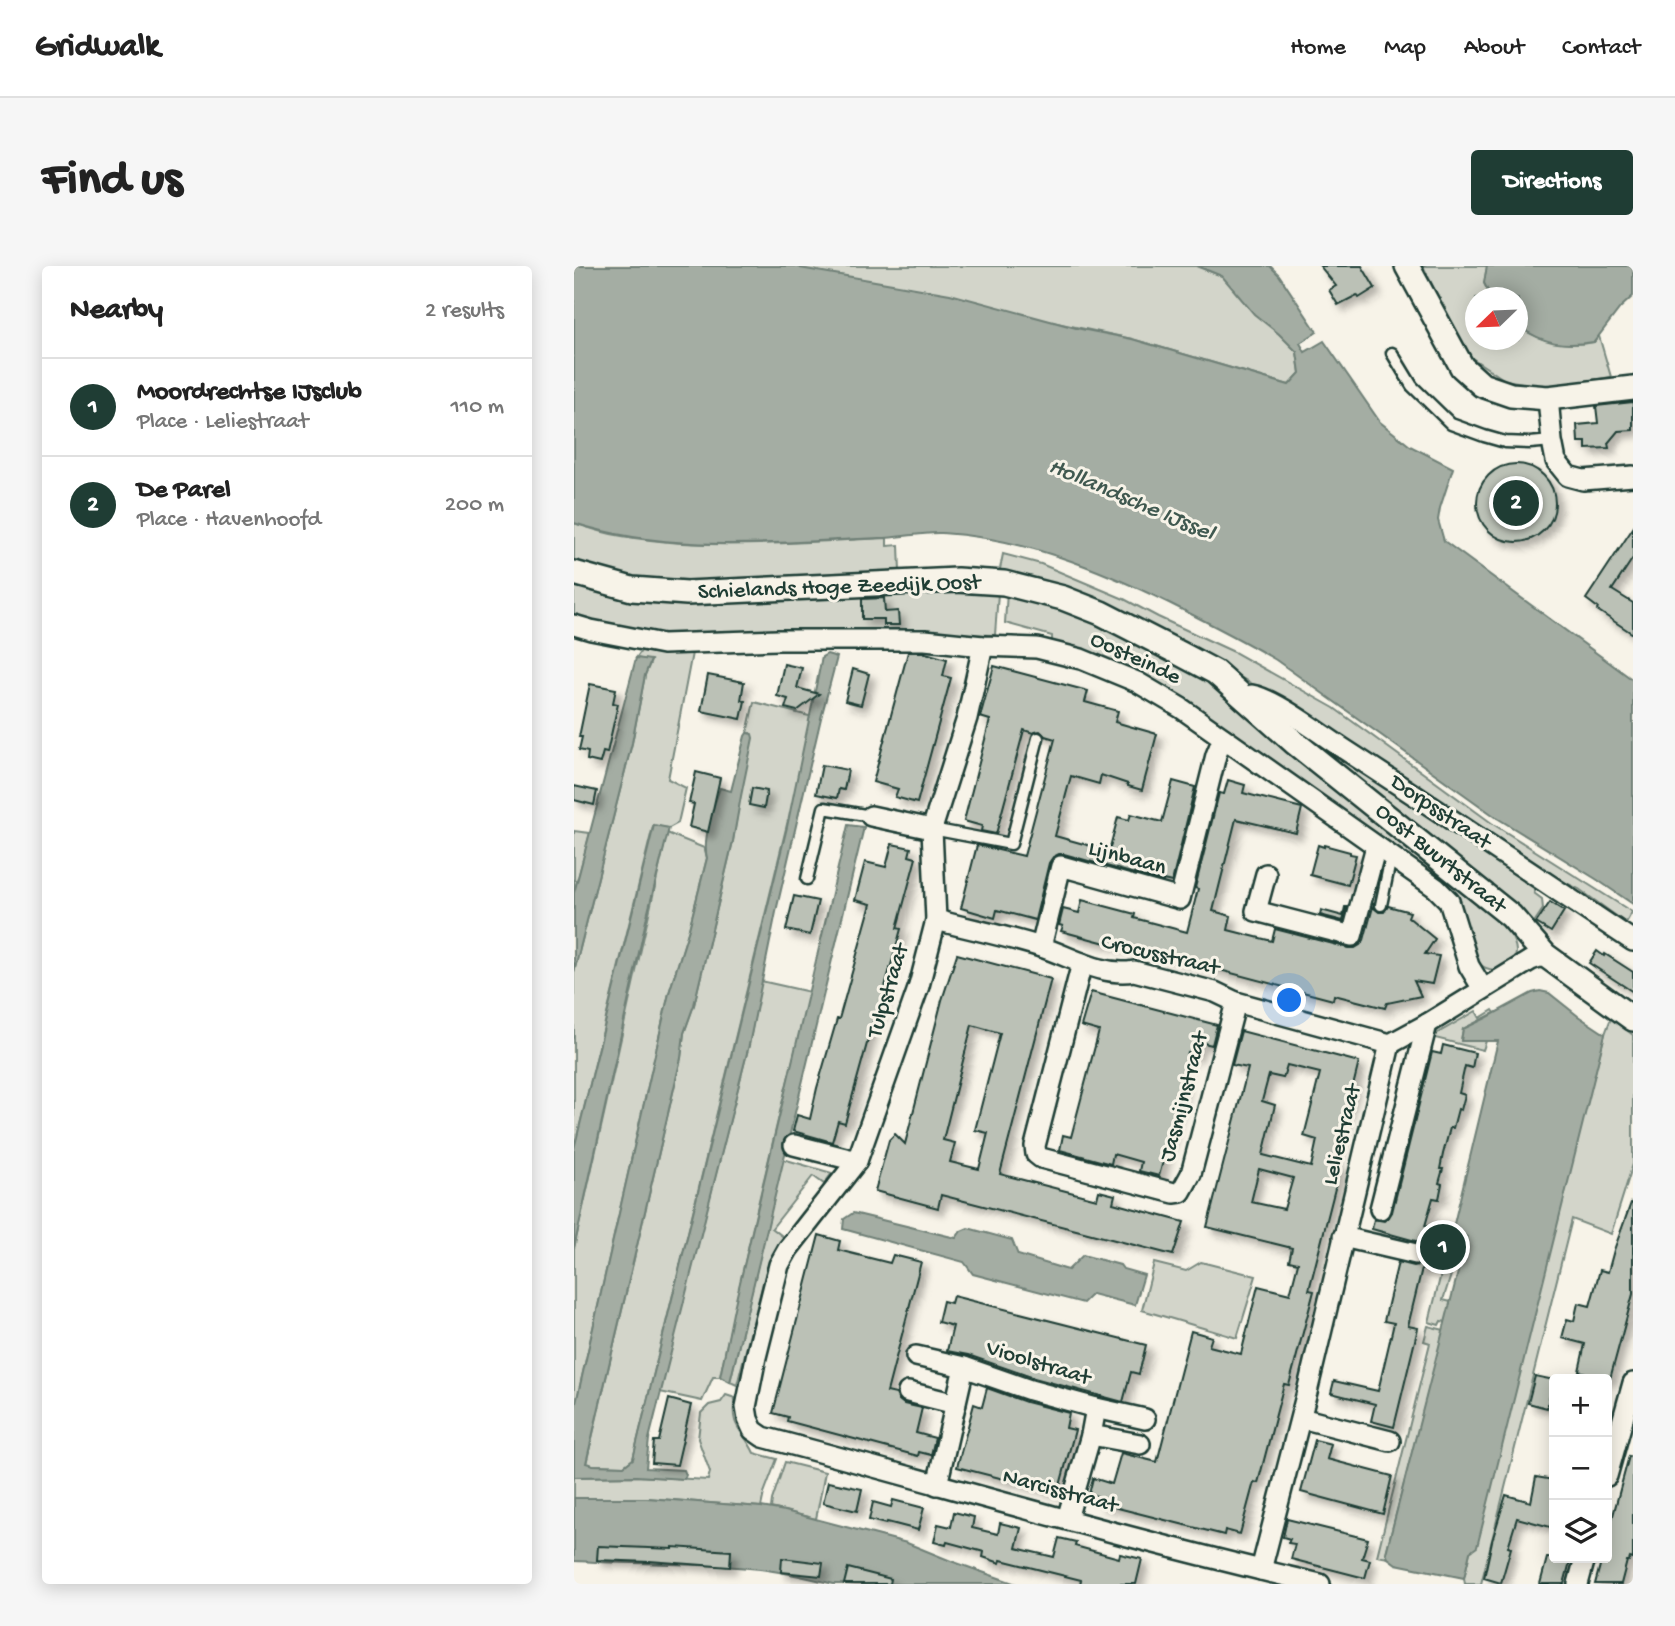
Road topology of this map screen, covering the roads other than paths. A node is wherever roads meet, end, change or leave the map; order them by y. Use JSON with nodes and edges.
{"nodes":[{"id":1,"x":1407,"y":266,"type":"edge"},
{"id":2,"x":1392,"y":353,"type":"dead end"},
{"id":3,"x":1633,"y":388,"type":"edge"},
{"id":4,"x":1548,"y":398,"type":"junction"},
{"id":5,"x":1552,"y":441,"type":"junction"},
{"id":6,"x":1633,"y":477,"type":"edge"},
{"id":7,"x":574,"y":573,"type":"edge"},
{"id":8,"x":574,"y":625,"type":"edge"},
{"id":9,"x":983,"y":646,"type":"junction"},
{"id":10,"x":1244,"y":700,"type":"junction"},
{"id":11,"x":1038,"y":738,"type":"dead end"},
{"id":12,"x":1223,"y":738,"type":"junction"},
{"id":13,"x":871,"y":817,"type":"joint"},
{"id":14,"x":932,"y":829,"type":"junction"},
{"id":15,"x":1384,"y":852,"type":"junction"},
{"id":16,"x":1266,"y":874,"type":"dead end"},
{"id":17,"x":807,"y":879,"type":"dead end"},
{"id":18,"x":1381,"y":905,"type":"dead end"},
{"id":19,"x":936,"y":920,"type":"junction"},
{"id":20,"x":1633,"y":941,"type":"edge"},
{"id":21,"x":1041,"y":947,"type":"junction"},
{"id":22,"x":1545,"y":955,"type":"junction"},
{"id":23,"x":1082,"y":963,"type":"junction"},
{"id":24,"x":1483,"y":989,"type":"junction"},
{"id":25,"x":1236,"y":1002,"type":"junction"},
{"id":26,"x":1633,"y":1019,"type":"edge"},
{"id":27,"x":1427,"y":1024,"type":"junction"},
{"id":28,"x":1390,"y":1044,"type":"junction"},
{"id":29,"x":794,"y":1145,"type":"dead end"},
{"id":30,"x":858,"y":1161,"type":"junction"},
{"id":31,"x":1380,"y":1209,"type":"dead end"},
{"id":32,"x":1343,"y":1237,"type":"junction"},
{"id":33,"x":1416,"y":1254,"type":"dead end"},
{"id":34,"x":916,"y":1356,"type":"dead end"},
{"id":35,"x":964,"y":1367,"type":"junction"},
{"id":36,"x":1633,"y":1383,"type":"edge"},
{"id":37,"x":908,"y":1392,"type":"dead end"},
{"id":38,"x":956,"y":1404,"type":"junction"},
{"id":39,"x":1096,"y":1408,"type":"junction"},
{"id":40,"x":1301,"y":1418,"type":"junction"},
{"id":41,"x":1144,"y":1419,"type":"dead end"},
{"id":42,"x":1091,"y":1435,"type":"junction"},
{"id":43,"x":1390,"y":1441,"type":"dead end"},
{"id":44,"x":789,"y":1444,"type":"joint"},
{"id":45,"x":1140,"y":1444,"type":"dead end"},
{"id":46,"x":1612,"y":1458,"type":"edge"},
{"id":47,"x":937,"y":1485,"type":"junction"},
{"id":48,"x":1068,"y":1520,"type":"junction"},
{"id":49,"x":1584,"y":1563,"type":"edge"},
{"id":50,"x":1261,"y":1570,"type":"junction"},
{"id":51,"x":1320,"y":1584,"type":"edge"},
{"id":52,"x":1578,"y":1584,"type":"edge"}],
"edges":[{"from":1,"to":4,"type":"street"},
{"from":2,"to":5,"type":"lane"},
{"from":3,"to":4,"type":"street"},
{"from":4,"to":5,"type":"street"},
{"from":5,"to":6,"type":"street"},
{"from":7,"to":10,"type":"street","name":"Schielands Hoge Zeedijk Oost"},
{"from":8,"to":9,"type":"street","name":"Oosteinde"},
{"from":9,"to":12,"type":"street","name":"Oosteinde"},
{"from":9,"to":14,"type":"street","name":"Tulpstraat"},
{"from":10,"to":20,"type":"street","name":"Dorpsstraat"},
{"from":10,"to":22,"type":"street","name":"Oost Buurtstraat"},
{"from":11,"to":14,"type":"lane"},
{"from":12,"to":15,"type":"street","name":"Oosteinde"},
{"from":12,"to":21,"type":"street","name":"Lijnbaan"},
{"from":13,"to":14,"type":"street"},
{"from":13,"to":17,"type":"lane"},
{"from":14,"to":19,"type":"street","name":"Tulpstraat"},
{"from":15,"to":16,"type":"street"},
{"from":15,"to":18,"type":"lane"},
{"from":15,"to":24,"type":"street","name":"Oosteinde"},
{"from":19,"to":21,"type":"street","name":"Crocusstraat"},
{"from":19,"to":30,"type":"street","name":"Tulpstraat"},
{"from":21,"to":23,"type":"street","name":"Crocusstraat"},
{"from":22,"to":24,"type":"street"},
{"from":22,"to":26,"type":"street","name":"Oost Buurtstraat"},
{"from":23,"to":25,"type":"street","name":"Crocusstraat"},
{"from":23,"to":25,"type":"street","name":"Jasmijnstraat"},
{"from":24,"to":27,"type":"street"},
{"from":25,"to":28,"type":"street","name":"Crocusstraat"},
{"from":27,"to":28,"type":"street"},
{"from":27,"to":31,"type":"street"},
{"from":28,"to":32,"type":"street","name":"Leliestraat"},
{"from":29,"to":30,"type":"street"},
{"from":30,"to":44,"type":"street","name":"Tulpstraat"},
{"from":32,"to":33,"type":"street"},
{"from":32,"to":40,"type":"street","name":"Leliestraat"},
{"from":34,"to":35,"type":"street","name":"Vioolstraat"},
{"from":35,"to":38,"type":"street"},
{"from":35,"to":39,"type":"street","name":"Vioolstraat"},
{"from":36,"to":46,"type":"street"},
{"from":37,"to":38,"type":"street"},
{"from":38,"to":47,"type":"street"},
{"from":39,"to":41,"type":"street","name":"Vioolstraat"},
{"from":39,"to":42,"type":"street"},
{"from":40,"to":43,"type":"street"},
{"from":40,"to":50,"type":"street","name":"Leliestraat"},
{"from":42,"to":45,"type":"street"},
{"from":42,"to":48,"type":"street"},
{"from":44,"to":47,"type":"street","name":"Narcisstraat"},
{"from":47,"to":48,"type":"street","name":"Narcisstraat"},
{"from":48,"to":50,"type":"street","name":"Narcisstraat"},
{"from":49,"to":52,"type":"street"},
{"from":50,"to":51,"type":"street","name":"Narcisstraat"}]}
